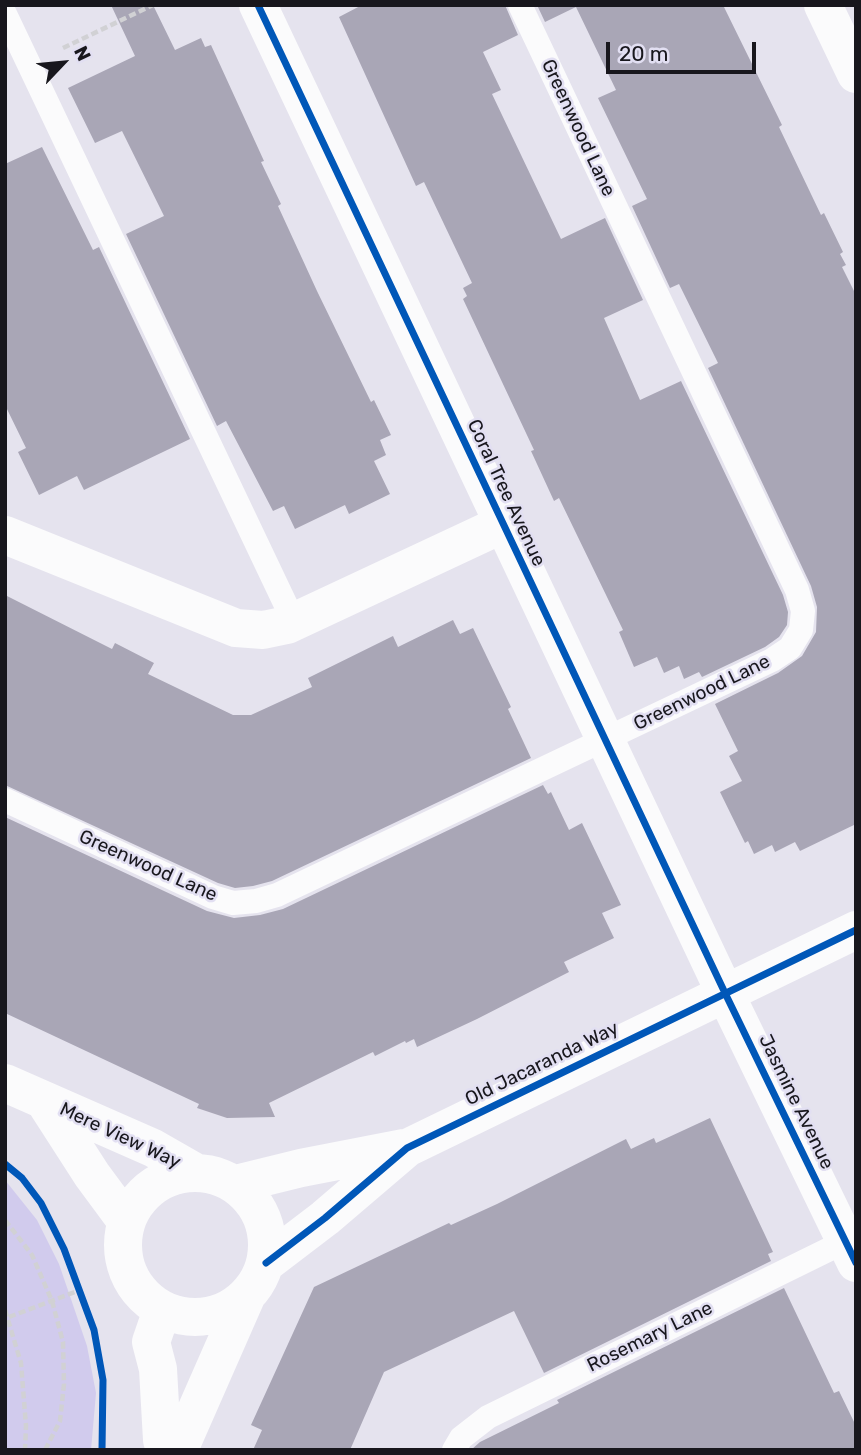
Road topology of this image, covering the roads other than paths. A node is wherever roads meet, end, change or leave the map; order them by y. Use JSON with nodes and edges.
{"nodes":[{"id":1,"x":258,"y":5,"type":"edge"},
{"id":2,"x":520,"y":5,"type":"edge"},
{"id":3,"x":823,"y":5,"type":"edge"},
{"id":4,"x":5,"y":14,"type":"edge"},
{"id":5,"x":856,"y":74,"type":"edge"},
{"id":6,"x":503,"y":523,"type":"junction"},
{"id":7,"x":5,"y":535,"type":"edge"},
{"id":8,"x":294,"y":622,"type":"junction"},
{"id":9,"x":605,"y":739,"type":"junction"},
{"id":10,"x":5,"y":800,"type":"edge"},
{"id":11,"x":856,"y":930,"type":"edge"},
{"id":12,"x":725,"y":993,"type":"junction"},
{"id":13,"x":5,"y":1083,"type":"edge"},
{"id":14,"x":46,"y":1102,"type":"junction"},
{"id":15,"x":407,"y":1148,"type":"junction"},
{"id":16,"x":195,"y":1172,"type":"junction"},
{"id":17,"x":236,"y":1184,"type":"junction"},
{"id":18,"x":126,"y":1221,"type":"junction"},
{"id":19,"x":852,"y":1247,"type":"edge"},
{"id":20,"x":266,"y":1263,"type":"junction"},
{"id":21,"x":246,"y":1297,"type":"junction"},
{"id":22,"x":162,"y":1310,"type":"junction"},
{"id":23,"x":165,"y":1450,"type":"edge"},
{"id":24,"x":175,"y":1450,"type":"edge"},
{"id":25,"x":454,"y":1450,"type":"edge"}],
"edges":[{"from":1,"to":6,"type":"street","name":"Coral Tree Avenue"},
{"from":2,"to":9,"type":"lane","name":"Greenwood Lane"},
{"from":3,"to":5,"type":"street"},
{"from":4,"to":8,"type":"lane"},
{"from":6,"to":8,"type":"street","name":"Coral Tree Avenue"},
{"from":6,"to":9,"type":"street","name":"Coral Tree Avenue"},
{"from":7,"to":8,"type":"street","name":"Coral Tree Avenue"},
{"from":9,"to":10,"type":"lane","name":"Greenwood Lane"},
{"from":9,"to":12,"type":"street","name":"Coral Tree Avenue"},
{"from":11,"to":12,"type":"street","name":"Old Jacaranda Way"},
{"from":12,"to":15,"type":"street","name":"Old Jacaranda Way"},
{"from":12,"to":19,"type":"street","name":"Jasmine Avenue"},
{"from":13,"to":14,"type":"street","name":"Mere View Way"},
{"from":14,"to":16,"type":"street","name":"Mere View Way"},
{"from":14,"to":18,"type":"street","name":"Mere View Way"},
{"from":15,"to":17,"type":"street","name":"Old Jacaranda Way"},
{"from":15,"to":20,"type":"street","name":"Old Jacaranda Way"},
{"from":16,"to":17,"type":"street"},
{"from":16,"to":18,"type":"street"},
{"from":17,"to":20,"type":"street"},
{"from":18,"to":22,"type":"street"},
{"from":19,"to":25,"type":"lane","name":"Rosemary Lane"},
{"from":20,"to":21,"type":"street"},
{"from":21,"to":22,"type":"street"},
{"from":21,"to":24,"type":"street"},
{"from":22,"to":23,"type":"street"}]}
